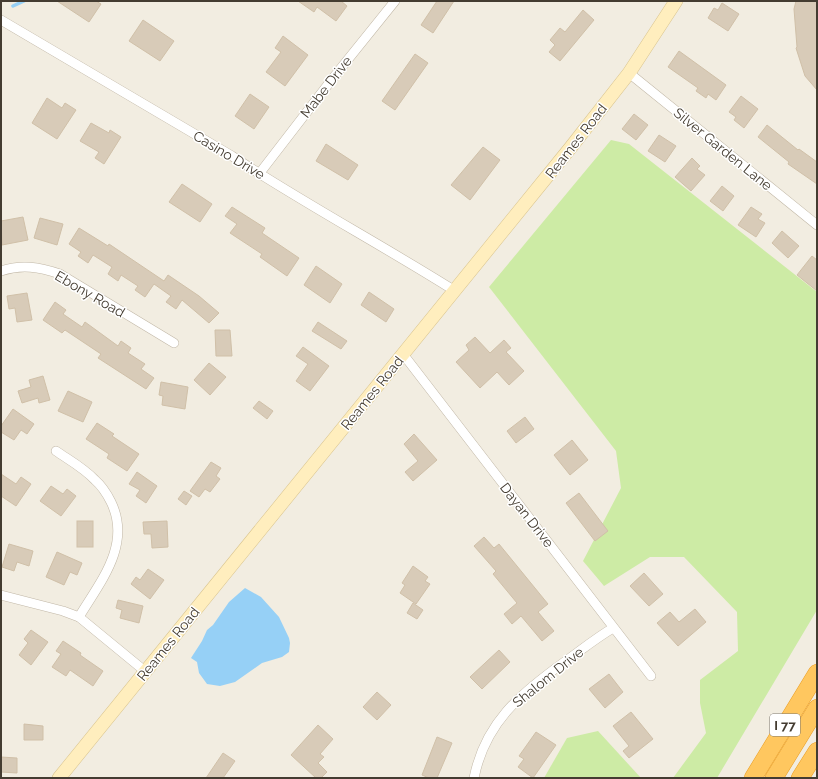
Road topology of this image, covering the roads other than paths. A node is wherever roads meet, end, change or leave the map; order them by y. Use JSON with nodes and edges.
{"nodes":[{"id":1,"x":395,"y":1,"type":"edge"},
{"id":2,"x":676,"y":1,"type":"edge"},
{"id":3,"x":1,"y":20,"type":"edge"},
{"id":4,"x":629,"y":73,"type":"junction"},
{"id":5,"x":259,"y":174,"type":"junction"},
{"id":6,"x":817,"y":224,"type":"edge"},
{"id":7,"x":1,"y":271,"type":"edge"},
{"id":8,"x":455,"y":291,"type":"junction"},
{"id":9,"x":174,"y":343,"type":"dead end"},
{"id":10,"x":403,"y":354,"type":"junction"},
{"id":11,"x":56,"y":451,"type":"dead end"},
{"id":12,"x":1,"y":595,"type":"edge"},
{"id":13,"x":79,"y":617,"type":"junction"},
{"id":14,"x":613,"y":628,"type":"junction"},
{"id":15,"x":146,"y":672,"type":"junction"},
{"id":16,"x":817,"y":673,"type":"edge"},
{"id":17,"x":651,"y":676,"type":"dead end"},
{"id":18,"x":817,"y":708,"type":"edge"},
{"id":19,"x":817,"y":751,"type":"edge"},
{"id":20,"x":59,"y":778,"type":"edge"},
{"id":21,"x":474,"y":778,"type":"edge"},
{"id":22,"x":753,"y":778,"type":"edge"},
{"id":23,"x":774,"y":778,"type":"edge"},
{"id":24,"x":800,"y":778,"type":"edge"}],
"edges":[{"from":1,"to":5,"type":"street","name":"Mabe Drive"},
{"from":2,"to":4,"type":"main road","name":"Reames Road"},
{"from":3,"to":5,"type":"street","name":"Casino Drive"},
{"from":4,"to":6,"type":"street","name":"Silver Garden Lane"},
{"from":4,"to":8,"type":"main road","name":"Reames Road"},
{"from":5,"to":8,"type":"street","name":"Casino Drive"},
{"from":7,"to":9,"type":"street","name":"Ebony Road"},
{"from":8,"to":10,"type":"main road","name":"Reames Road"},
{"from":10,"to":14,"type":"street","name":"Dayan Drive"},
{"from":10,"to":15,"type":"main road","name":"Reames Road"},
{"from":11,"to":13,"type":"street"},
{"from":12,"to":13,"type":"street"},
{"from":13,"to":15,"type":"street"},
{"from":14,"to":17,"type":"street","name":"Dayan Drive"},
{"from":14,"to":21,"type":"street","name":"Shalom Drive"},
{"from":15,"to":20,"type":"main road","name":"Reames Road"},
{"from":16,"to":22,"type":"highway","number":"I 77"},
{"from":18,"to":23,"type":"highway","number":"I 77"},
{"from":19,"to":24,"type":"highway"}]}
